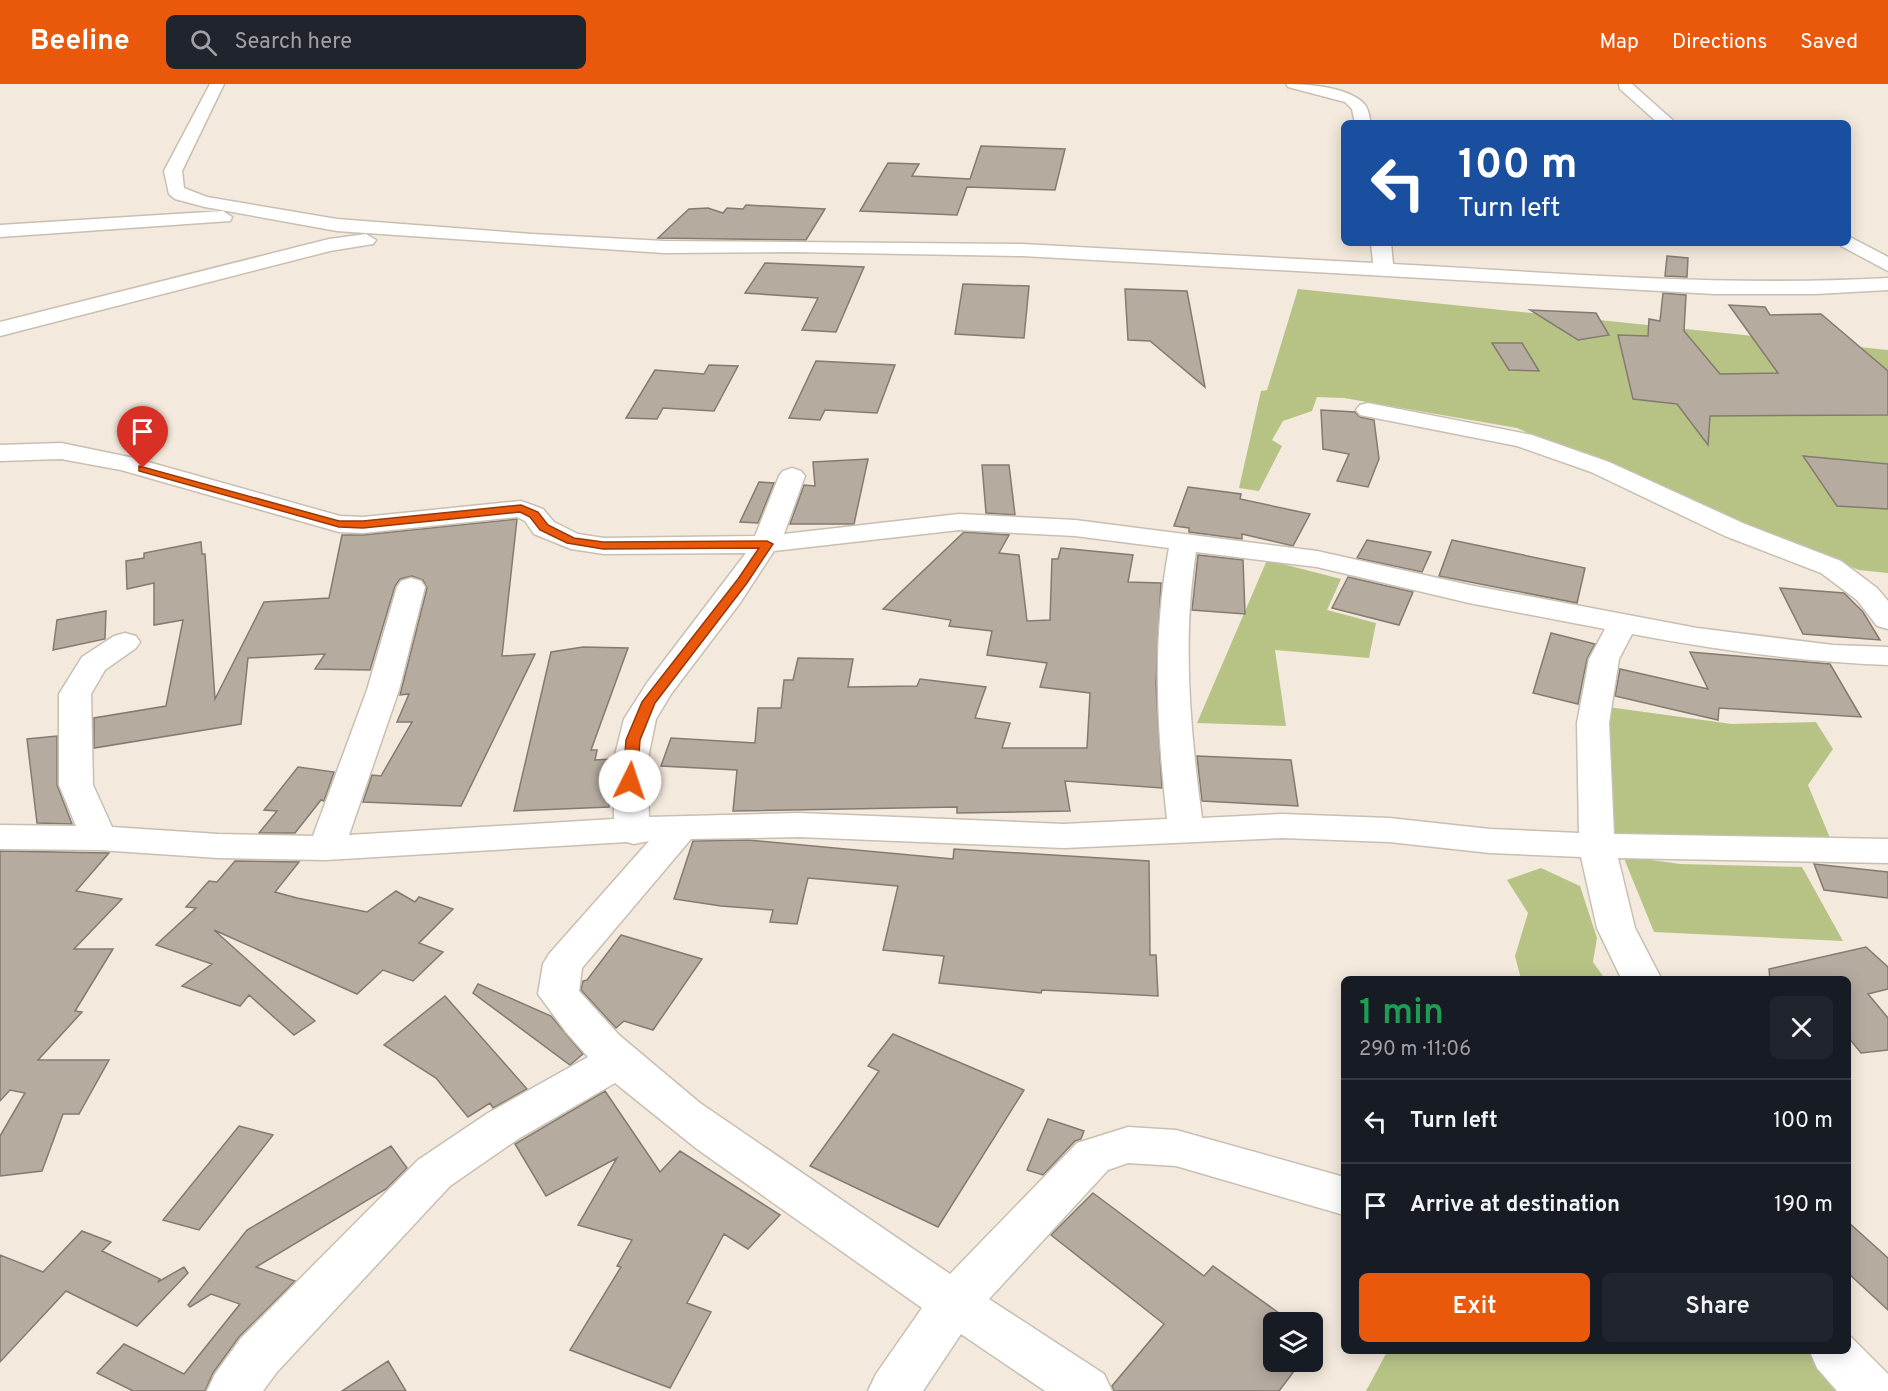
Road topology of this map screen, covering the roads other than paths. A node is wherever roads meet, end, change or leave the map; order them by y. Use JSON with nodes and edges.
{"nodes":[{"id":1,"x":217,"y":84,"type":"edge"},
{"id":2,"x":1293,"y":84,"type":"edge"},
{"id":3,"x":1625,"y":85,"type":"edge"},
{"id":4,"x":1362,"y":120,"type":"edge"},
{"id":5,"x":1665,"y":120,"type":"edge"},
{"id":6,"x":297,"y":219,"type":"junction"},
{"id":7,"x":0,"y":231,"type":"edge"},
{"id":8,"x":427,"y":232,"type":"junction"},
{"id":9,"x":1851,"y":243,"type":"edge"},
{"id":10,"x":1851,"y":244,"type":"edge"},
{"id":11,"x":1381,"y":246,"type":"edge"},
{"id":12,"x":1888,"y":252,"type":"edge"},
{"id":13,"x":1888,"y":265,"type":"edge"},
{"id":14,"x":1384,"y":271,"type":"junction"},
{"id":15,"x":1888,"y":284,"type":"edge"},
{"id":16,"x":0,"y":329,"type":"edge"},
{"id":17,"x":1368,"y":410,"type":"dead end"},
{"id":18,"x":0,"y":453,"type":"edge"},
{"id":19,"x":792,"y":476,"type":"dead end"},
{"id":20,"x":1184,"y":541,"type":"junction"},
{"id":21,"x":767,"y":544,"type":"junction"},
{"id":22,"x":411,"y":587,"type":"dead end"},
{"id":23,"x":1888,"y":620,"type":"edge"},
{"id":24,"x":1622,"y":625,"type":"junction"},
{"id":25,"x":125,"y":642,"type":"dead end"},
{"id":26,"x":1888,"y":656,"type":"edge"},
{"id":27,"x":681,"y":828,"type":"junction"},
{"id":28,"x":1186,"y":829,"type":"junction"},
{"id":29,"x":634,"y":832,"type":"junction"},
{"id":30,"x":0,"y":837,"type":"edge"},
{"id":31,"x":99,"y":838,"type":"junction"},
{"id":32,"x":1597,"y":846,"type":"junction"},
{"id":33,"x":326,"y":848,"type":"junction"},
{"id":34,"x":1888,"y":851,"type":"edge"},
{"id":35,"x":1640,"y":976,"type":"edge"},
{"id":36,"x":616,"y":1061,"type":"junction"},
{"id":37,"x":1341,"y":1195,"type":"edge"},
{"id":38,"x":954,"y":1303,"type":"junction"},
{"id":39,"x":1837,"y":1354,"type":"edge"},
{"id":40,"x":233,"y":1391,"type":"edge"},
{"id":41,"x":894,"y":1391,"type":"edge"},
{"id":42,"x":1086,"y":1391,"type":"edge"},
{"id":43,"x":1870,"y":1391,"type":"edge"}],
"edges":[{"from":1,"to":6,"type":"street"},
{"from":2,"to":4,"type":"street"},
{"from":3,"to":5,"type":"street"},
{"from":6,"to":7,"type":"street"},
{"from":6,"to":8,"type":"street"},
{"from":8,"to":14,"type":"street"},
{"from":8,"to":16,"type":"street"},
{"from":9,"to":12,"type":"street"},
{"from":10,"to":13,"type":"street"},
{"from":11,"to":14,"type":"street"},
{"from":14,"to":15,"type":"street"},
{"from":17,"to":23,"type":"street"},
{"from":18,"to":21,"type":"street"},
{"from":19,"to":21,"type":"street"},
{"from":20,"to":21,"type":"street"},
{"from":20,"to":24,"type":"street"},
{"from":20,"to":28,"type":"street"},
{"from":21,"to":29,"type":"street"},
{"from":22,"to":33,"type":"street"},
{"from":24,"to":26,"type":"street"},
{"from":24,"to":32,"type":"street"},
{"from":25,"to":31,"type":"street"},
{"from":27,"to":28,"type":"street"},
{"from":27,"to":29,"type":"street"},
{"from":27,"to":36,"type":"street"},
{"from":28,"to":32,"type":"street"},
{"from":29,"to":33,"type":"street"},
{"from":30,"to":31,"type":"street"},
{"from":31,"to":33,"type":"street"},
{"from":32,"to":34,"type":"street"},
{"from":32,"to":35,"type":"street"},
{"from":36,"to":38,"type":"street"},
{"from":36,"to":40,"type":"street"},
{"from":37,"to":38,"type":"street"},
{"from":38,"to":41,"type":"street"},
{"from":38,"to":42,"type":"street"},
{"from":39,"to":43,"type":"street"}]}
